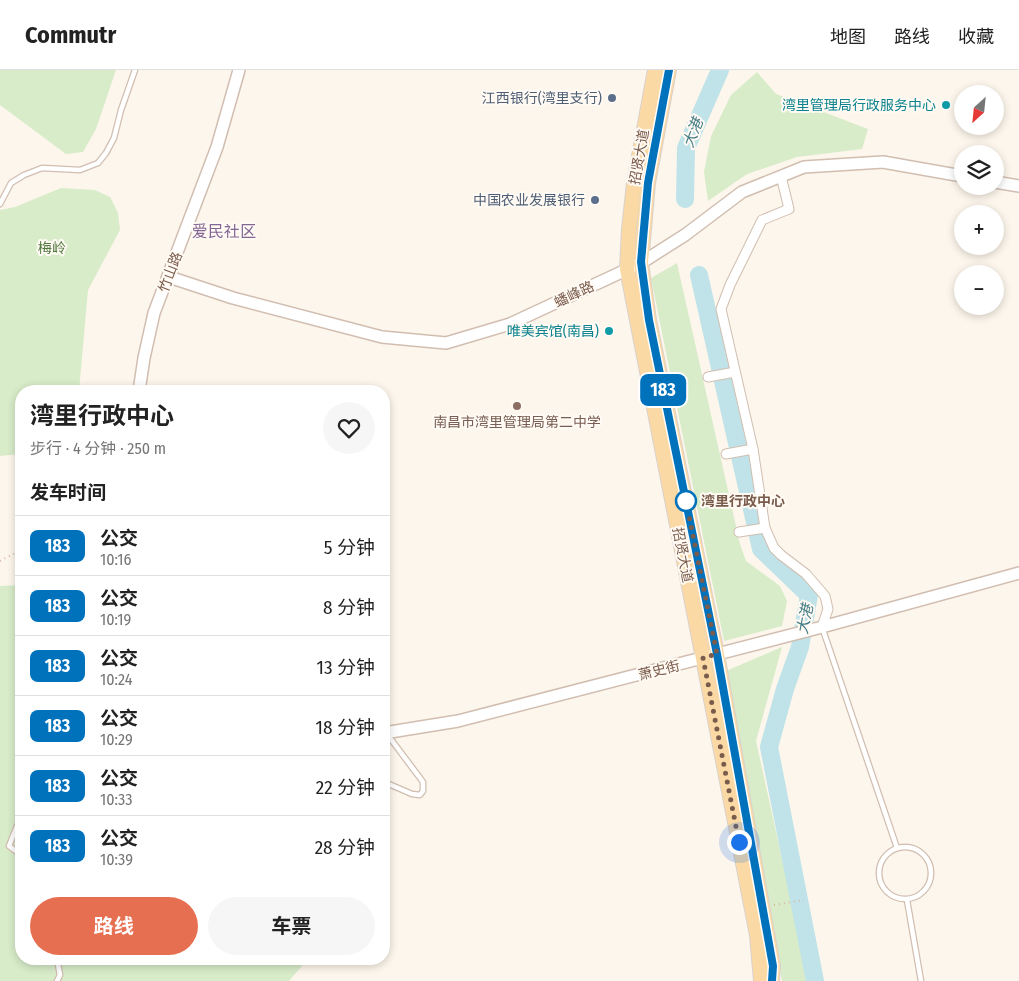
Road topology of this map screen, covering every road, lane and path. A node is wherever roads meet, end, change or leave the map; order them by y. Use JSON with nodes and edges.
{"nodes":[{"id":1,"x":135,"y":70,"type":"edge"},
{"id":2,"x":239,"y":70,"type":"edge"},
{"id":3,"x":655,"y":70,"type":"edge"},
{"id":4,"x":669,"y":70,"type":"edge"},
{"id":5,"x":954,"y":175,"type":"edge"},
{"id":6,"x":781,"y":176,"type":"junction"},
{"id":7,"x":1004,"y":184,"type":"edge"},
{"id":8,"x":1019,"y":186,"type":"edge"},
{"id":9,"x":0,"y":204,"type":"edge"},
{"id":10,"x":641,"y":262,"type":"junction"},
{"id":11,"x":627,"y":269,"type":"junction"},
{"id":12,"x":168,"y":277,"type":"junction"},
{"id":13,"x":735,"y":372,"type":"junction"},
{"id":14,"x":708,"y":377,"type":"dead end"},
{"id":15,"x":140,"y":385,"type":"edge"},
{"id":16,"x":753,"y":449,"type":"junction"},
{"id":17,"x":726,"y":454,"type":"dead end"},
{"id":18,"x":765,"y":528,"type":"junction"},
{"id":19,"x":739,"y":532,"type":"dead end"},
{"id":20,"x":15,"y":553,"type":"edge"},
{"id":21,"x":0,"y":561,"type":"edge"},
{"id":22,"x":1019,"y":573,"type":"edge"},
{"id":23,"x":822,"y":628,"type":"junction"},
{"id":24,"x":717,"y":654,"type":"junction"},
{"id":25,"x":703,"y":658,"type":"junction"},
{"id":26,"x":390,"y":732,"type":"edge"},
{"id":27,"x":390,"y":740,"type":"edge"},
{"id":28,"x":390,"y":785,"type":"edge"},
{"id":29,"x":15,"y":832,"type":"edge"},
{"id":30,"x":897,"y":848,"type":"junction"},
{"id":31,"x":15,"y":850,"type":"edge"},
{"id":32,"x":804,"y":900,"type":"dead end"},
{"id":33,"x":907,"y":900,"type":"junction"},
{"id":34,"x":763,"y":907,"type":"junction"},
{"id":35,"x":58,"y":965,"type":"edge"},
{"id":36,"x":57,"y":981,"type":"edge"},
{"id":37,"x":760,"y":981,"type":"edge"},
{"id":38,"x":772,"y":981,"type":"edge"},
{"id":39,"x":921,"y":981,"type":"edge"}],
"edges":[{"from":1,"to":9,"type":"lane"},
{"from":2,"to":12,"type":"street","name":"竹山路"},
{"from":3,"to":11,"type":"main road","name":"招贤大道"},
{"from":4,"to":10,"type":"main road","name":"招贤大道"},
{"from":5,"to":6,"type":"street","name":"蟠峰路"},
{"from":6,"to":10,"type":"street","name":"蟠峰路"},
{"from":6,"to":13,"type":"street"},
{"from":7,"to":8,"type":"street"},
{"from":10,"to":11,"type":"street","name":"蟠峰路"},
{"from":10,"to":24,"type":"main road","name":"招贤大道"},
{"from":11,"to":12,"type":"street","name":"蟠峰路"},
{"from":11,"to":25,"type":"main road","name":"招贤大道"},
{"from":12,"to":15,"type":"street","name":"竹山路"},
{"from":13,"to":14,"type":"street"},
{"from":13,"to":16,"type":"street"},
{"from":16,"to":17,"type":"street"},
{"from":16,"to":18,"type":"street"},
{"from":18,"to":19,"type":"street"},
{"from":18,"to":23,"type":"street"},
{"from":20,"to":21,"type":"path"},
{"from":22,"to":23,"type":"street","name":"萧史街"},
{"from":23,"to":24,"type":"street","name":"萧史街"},
{"from":23,"to":30,"type":"lane"},
{"from":24,"to":25,"type":"street","name":"萧史街"},
{"from":24,"to":34,"type":"main road","name":"招贤大道"},
{"from":25,"to":26,"type":"street","name":"萧史街"},
{"from":25,"to":37,"type":"main road","name":"招贤大道"},
{"from":27,"to":28,"type":"lane"},
{"from":29,"to":31,"type":"lane"},
{"from":30,"to":33,"type":"lane"},
{"from":30,"to":33,"type":"lane"},
{"from":32,"to":34,"type":"path"},
{"from":33,"to":39,"type":"lane"},
{"from":34,"to":38,"type":"main road","name":"招贤大道"},
{"from":35,"to":36,"type":"lane"}]}
